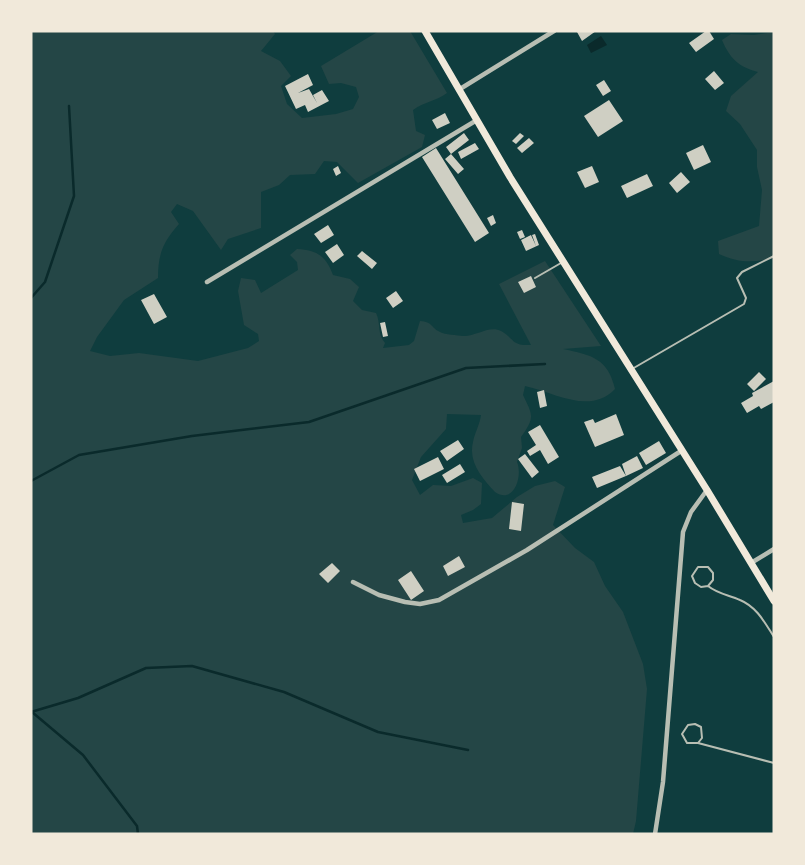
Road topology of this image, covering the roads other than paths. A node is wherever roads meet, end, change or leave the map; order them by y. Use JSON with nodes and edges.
{"nodes":[{"id":1,"x":425,"y":31,"type":"edge"},
{"id":2,"x":554,"y":31,"type":"edge"},
{"id":3,"x":460,"y":89,"type":"junction"},
{"id":4,"x":477,"y":120,"type":"junction"},
{"id":5,"x":774,"y":256,"type":"edge"},
{"id":6,"x":563,"y":262,"type":"junction"},
{"id":7,"x":535,"y":278,"type":"dead end"},
{"id":8,"x":207,"y":282,"type":"dead end"},
{"id":9,"x":630,"y":370,"type":"junction"},
{"id":10,"x":681,"y":451,"type":"junction"},
{"id":11,"x":707,"y":490,"type":"junction"},
{"id":12,"x":774,"y":549,"type":"edge"},
{"id":13,"x":751,"y":563,"type":"junction"},
{"id":14,"x":353,"y":582,"type":"dead end"},
{"id":15,"x":708,"y":586,"type":"junction"},
{"id":16,"x":773,"y":598,"type":"edge"},
{"id":17,"x":774,"y":638,"type":"edge"},
{"id":18,"x":698,"y":743,"type":"junction"},
{"id":19,"x":774,"y":763,"type":"edge"},
{"id":20,"x":655,"y":834,"type":"edge"}],
"edges":[{"from":1,"to":3,"type":"main road"},
{"from":2,"to":3,"type":"street"},
{"from":3,"to":4,"type":"main road"},
{"from":4,"to":6,"type":"main road"},
{"from":4,"to":8,"type":"street"},
{"from":5,"to":9,"type":"lane"},
{"from":6,"to":7,"type":"lane"},
{"from":6,"to":9,"type":"main road"},
{"from":9,"to":10,"type":"main road"},
{"from":10,"to":11,"type":"main road"},
{"from":10,"to":14,"type":"street"},
{"from":11,"to":13,"type":"main road"},
{"from":11,"to":20,"type":"street"},
{"from":12,"to":13,"type":"street"},
{"from":13,"to":16,"type":"main road"},
{"from":15,"to":15,"type":"lane"},
{"from":15,"to":17,"type":"lane"},
{"from":18,"to":18,"type":"lane"},
{"from":18,"to":19,"type":"lane"}]}
